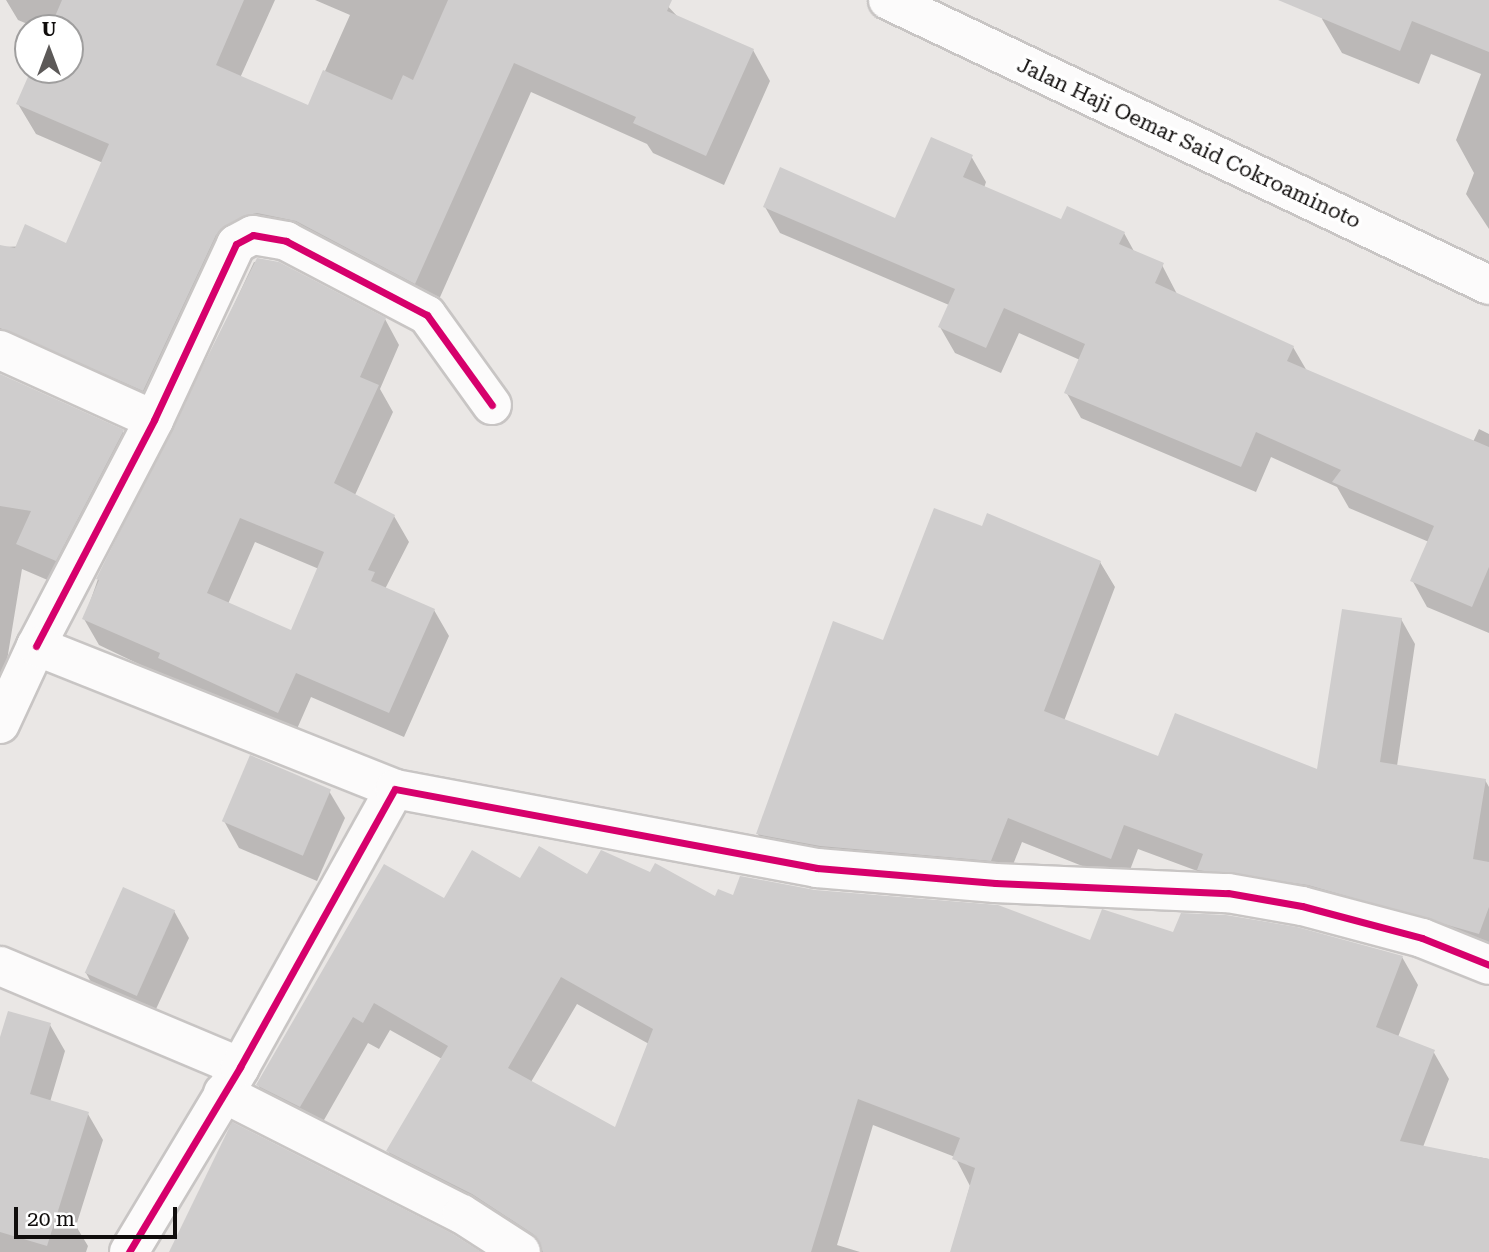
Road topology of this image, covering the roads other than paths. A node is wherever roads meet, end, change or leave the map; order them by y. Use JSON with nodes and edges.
{"nodes":[{"id":1,"x":888,"y":0,"type":"edge"},
{"id":2,"x":1489,"y":285,"type":"edge"},
{"id":3,"x":0,"y":350,"type":"edge"},
{"id":4,"x":492,"y":405,"type":"dead end"},
{"id":5,"x":154,"y":420,"type":"junction"},
{"id":6,"x":36,"y":646,"type":"junction"},
{"id":7,"x":0,"y":724,"type":"edge"},
{"id":8,"x":394,"y":789,"type":"junction"},
{"id":9,"x":1489,"y":965,"type":"edge"},
{"id":10,"x":0,"y":966,"type":"edge"},
{"id":11,"x":232,"y":1080,"type":"junction"},
{"id":12,"x":129,"y":1252,"type":"edge"},
{"id":13,"x":521,"y":1252,"type":"edge"}],
"edges":[{"from":1,"to":2,"type":"street","name":"Jalan Haji Oemar Said Cokroaminoto"},
{"from":3,"to":5,"type":"street"},
{"from":4,"to":5,"type":"street"},
{"from":5,"to":6,"type":"street"},
{"from":6,"to":7,"type":"street"},
{"from":6,"to":8,"type":"street"},
{"from":8,"to":9,"type":"street"},
{"from":8,"to":11,"type":"street"},
{"from":10,"to":11,"type":"street"},
{"from":11,"to":12,"type":"street"},
{"from":11,"to":13,"type":"street"}]}
